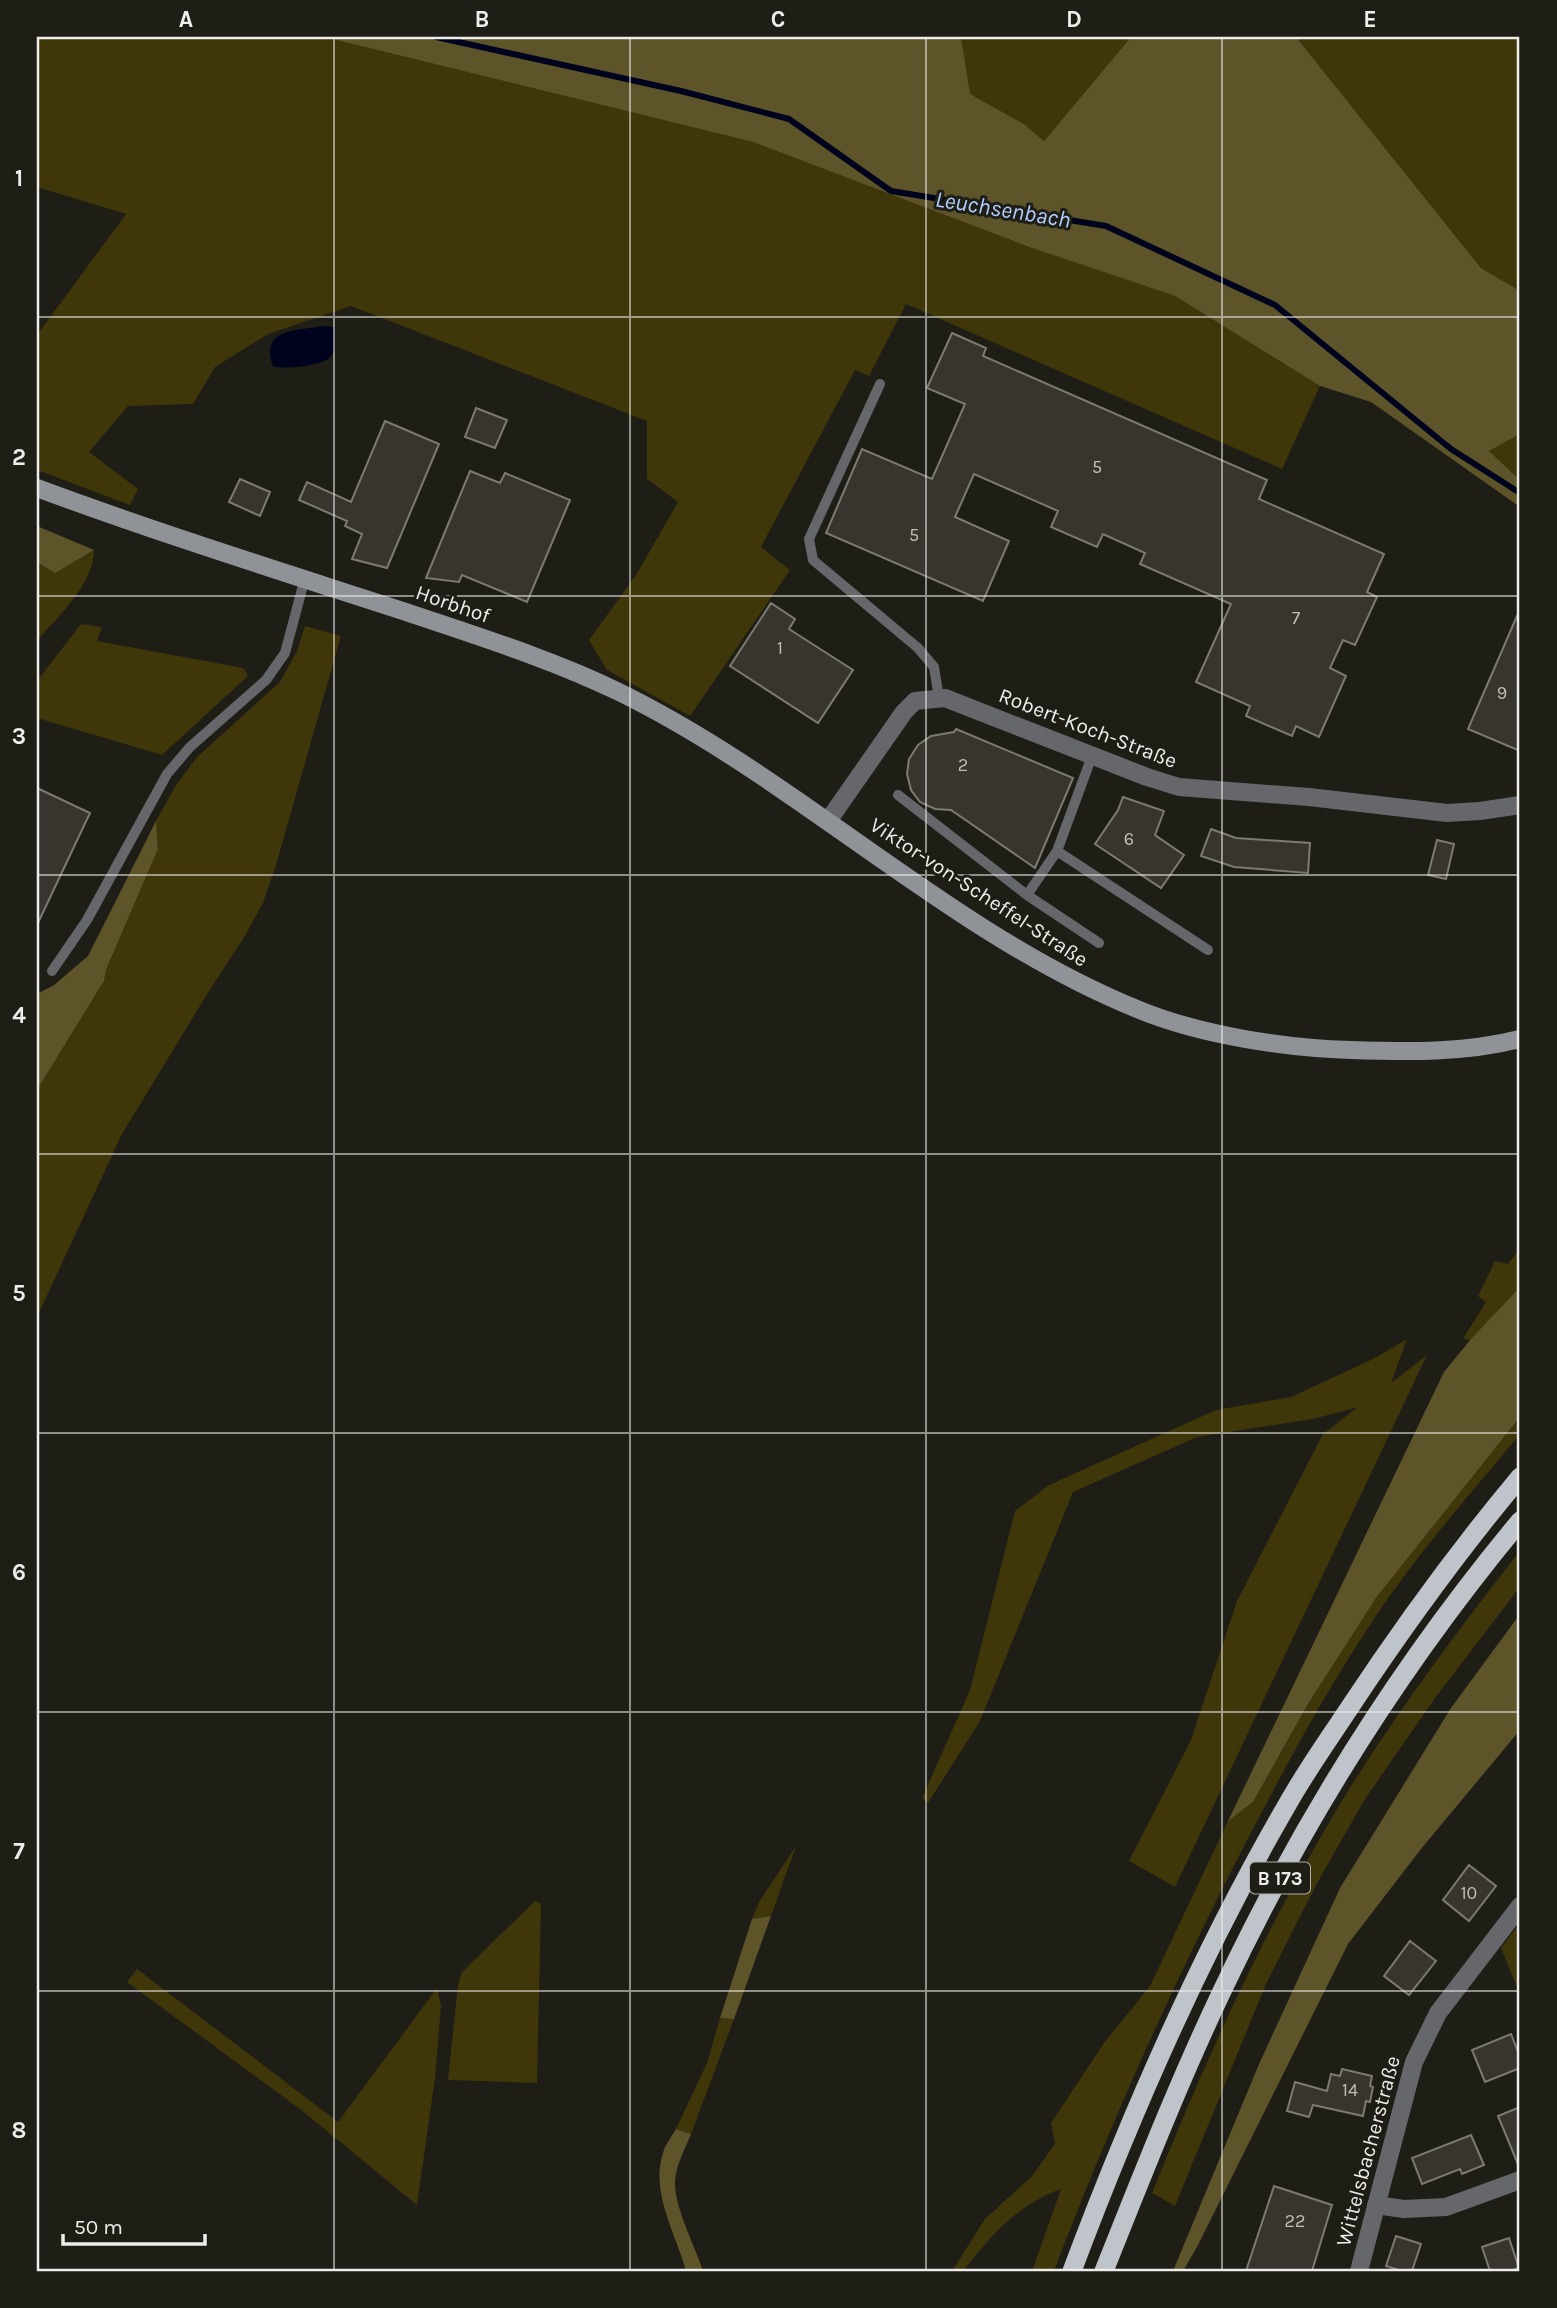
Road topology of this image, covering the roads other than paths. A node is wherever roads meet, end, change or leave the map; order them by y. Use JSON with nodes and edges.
{"nodes":[{"id":1,"x":880,"y":384,"type":"dead end"},
{"id":2,"x":37,"y":488,"type":"edge"},
{"id":3,"x":305,"y":578,"type":"junction"},
{"id":4,"x":939,"y":698,"type":"junction"},
{"id":5,"x":1093,"y":756,"type":"junction"},
{"id":6,"x":898,"y":794,"type":"dead end"},
{"id":7,"x":1520,"y":805,"type":"edge"},
{"id":8,"x":828,"y":821,"type":"junction"},
{"id":9,"x":1057,"y":851,"type":"junction"},
{"id":10,"x":1027,"y":895,"type":"junction"},
{"id":11,"x":1099,"y":943,"type":"dead end"},
{"id":12,"x":1208,"y":950,"type":"dead end"},
{"id":13,"x":52,"y":971,"type":"dead end"},
{"id":14,"x":1520,"y":1039,"type":"edge"},
{"id":15,"x":1520,"y":1477,"type":"edge"},
{"id":16,"x":1520,"y":1521,"type":"edge"},
{"id":17,"x":1520,"y":1906,"type":"edge"},
{"id":18,"x":1520,"y":2180,"type":"edge"},
{"id":19,"x":1376,"y":2205,"type":"junction"},
{"id":20,"x":1072,"y":2271,"type":"edge"},
{"id":21,"x":1104,"y":2271,"type":"edge"},
{"id":22,"x":1359,"y":2271,"type":"edge"}],
"edges":[{"from":1,"to":4,"type":"lane"},
{"from":2,"to":3,"type":"main road","name":"Horbhof"},
{"from":3,"to":8,"type":"main road","name":"Horbhof"},
{"from":3,"to":13,"type":"lane"},
{"from":4,"to":5,"type":"street","name":"Robert-Koch-Straße"},
{"from":4,"to":8,"type":"street"},
{"from":5,"to":7,"type":"street","name":"Robert-Koch-Straße"},
{"from":5,"to":9,"type":"lane"},
{"from":6,"to":10,"type":"lane"},
{"from":8,"to":14,"type":"main road","name":"Viktor-von-Scheffel-Straße"},
{"from":9,"to":10,"type":"lane"},
{"from":9,"to":12,"type":"lane"},
{"from":10,"to":11,"type":"lane"},
{"from":15,"to":20,"type":"highway","number":"B 173"},
{"from":16,"to":21,"type":"highway","number":"B 173"},
{"from":17,"to":19,"type":"street","name":"Wittelsbacherstraße"},
{"from":18,"to":19,"type":"street"},
{"from":19,"to":22,"type":"street","name":"Wittelsbacherstraße"}]}
